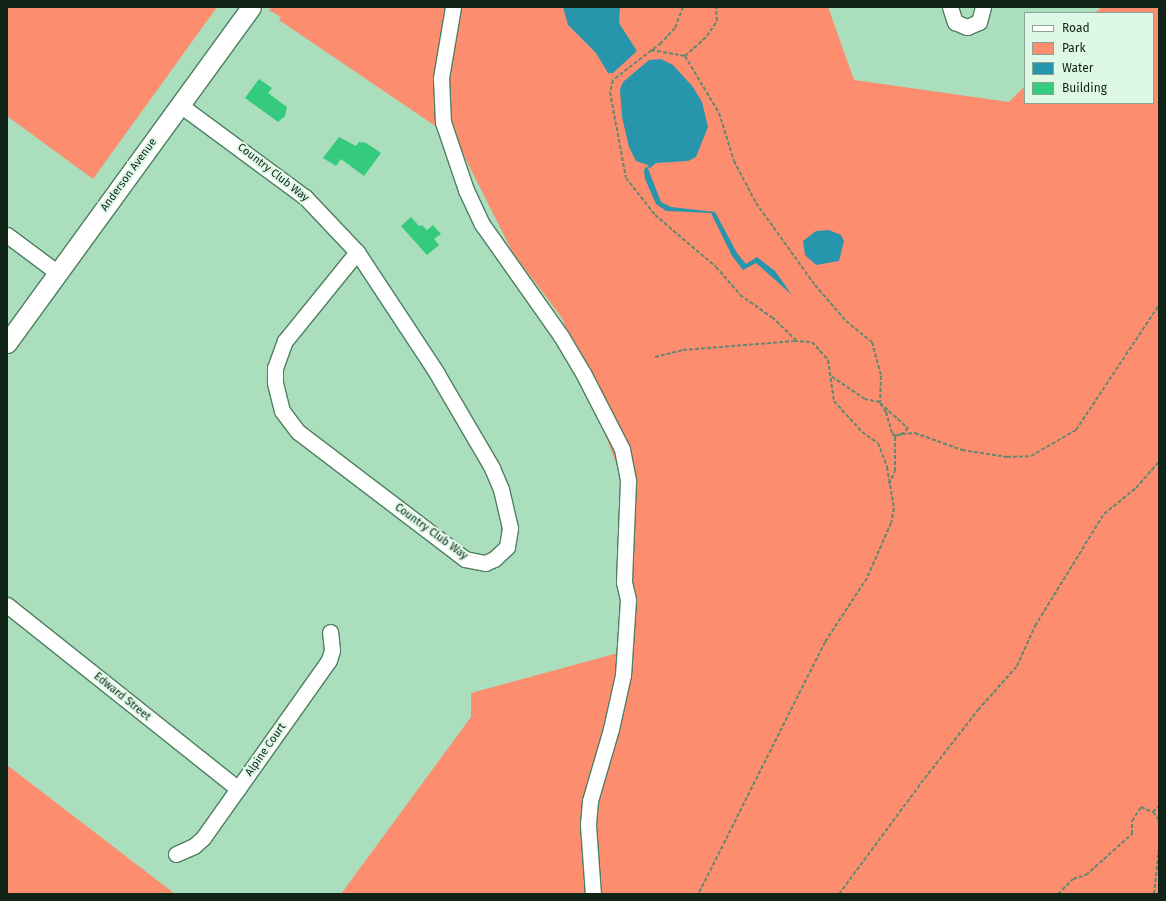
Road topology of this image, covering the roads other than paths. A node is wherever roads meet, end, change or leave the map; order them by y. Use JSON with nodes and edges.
{"nodes":[{"id":1,"x":251,"y":7,"type":"edge"},
{"id":2,"x":453,"y":7,"type":"edge"},
{"id":3,"x":950,"y":7,"type":"edge"},
{"id":4,"x":983,"y":7,"type":"edge"},
{"id":5,"x":180,"y":104,"type":"junction"},
{"id":6,"x":7,"y":235,"type":"edge"},
{"id":7,"x":357,"y":252,"type":"junction"},
{"id":8,"x":58,"y":273,"type":"junction"},
{"id":9,"x":7,"y":343,"type":"edge"},
{"id":10,"x":7,"y":605,"type":"edge"},
{"id":11,"x":330,"y":632,"type":"dead end"},
{"id":12,"x":238,"y":789,"type":"junction"},
{"id":13,"x":176,"y":854,"type":"dead end"},
{"id":14,"x":593,"y":894,"type":"edge"}],
"edges":[{"from":1,"to":5,"type":"main road","name":"Anderson Avenue"},
{"from":2,"to":14,"type":"street"},
{"from":3,"to":4,"type":"street"},
{"from":5,"to":7,"type":"street","name":"Country Club Way"},
{"from":5,"to":8,"type":"main road","name":"Anderson Avenue"},
{"from":6,"to":8,"type":"street"},
{"from":7,"to":7,"type":"street","name":"Country Club Way"},
{"from":8,"to":9,"type":"main road","name":"Anderson Avenue"},
{"from":10,"to":12,"type":"street","name":"Edward Street"},
{"from":11,"to":12,"type":"street","name":"Alpine Court"},
{"from":12,"to":13,"type":"street","name":"Alpine Court"}]}
